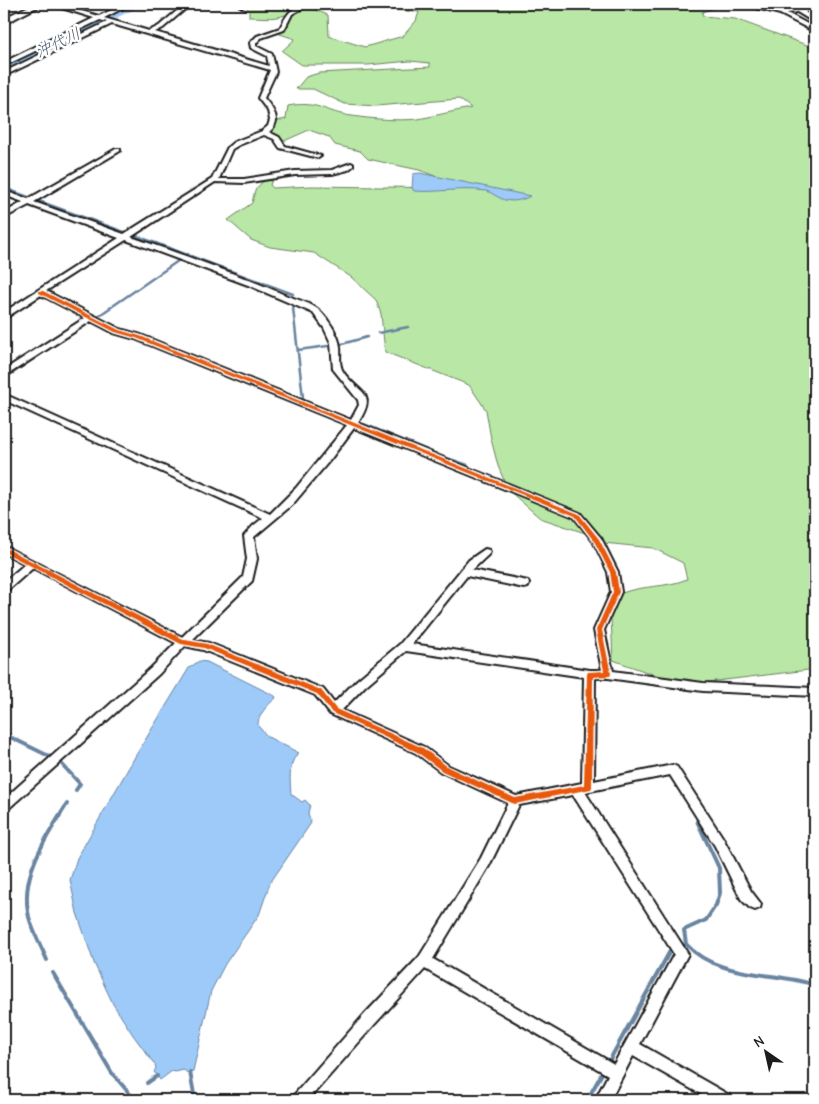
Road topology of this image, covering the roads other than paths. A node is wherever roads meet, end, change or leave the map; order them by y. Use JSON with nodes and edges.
{"nodes":[{"id":1,"x":39,"y":4,"type":"edge"},
{"id":2,"x":52,"y":4,"type":"edge"},
{"id":3,"x":128,"y":4,"type":"edge"},
{"id":4,"x":188,"y":4,"type":"edge"},
{"id":5,"x":307,"y":4,"type":"edge"},
{"id":6,"x":743,"y":4,"type":"edge"},
{"id":7,"x":814,"y":4,"type":"edge"},
{"id":8,"x":798,"y":11,"type":"junction"},
{"id":9,"x":782,"y":13,"type":"junction"},
{"id":10,"x":99,"y":17,"type":"junction"},
{"id":11,"x":4,"y":20,"type":"edge"},
{"id":12,"x":112,"y":21,"type":"junction"},
{"id":13,"x":815,"y":21,"type":"edge"},
{"id":14,"x":815,"y":30,"type":"edge"},
{"id":15,"x":151,"y":32,"type":"junction"},
{"id":16,"x":4,"y":64,"type":"edge"},
{"id":17,"x":273,"y":68,"type":"junction"},
{"id":18,"x":4,"y":74,"type":"edge"},
{"id":19,"x":265,"y":133,"type":"junction"},
{"id":20,"x":118,"y":150,"type":"dead end"},
{"id":21,"x":318,"y":156,"type":"dead end"},
{"id":22,"x":351,"y":165,"type":"dead end"},
{"id":23,"x":214,"y":180,"type":"junction"},
{"id":24,"x":4,"y":193,"type":"edge"},
{"id":25,"x":27,"y":202,"type":"junction"},
{"id":26,"x":4,"y":216,"type":"edge"},
{"id":27,"x":126,"y":237,"type":"junction"},
{"id":28,"x":41,"y":292,"type":"junction"},
{"id":29,"x":4,"y":316,"type":"edge"},
{"id":30,"x":90,"y":318,"type":"junction"},
{"id":31,"x":4,"y":374,"type":"edge"},
{"id":32,"x":4,"y":397,"type":"edge"},
{"id":33,"x":354,"y":425,"type":"junction"},
{"id":34,"x":269,"y":517,"type":"junction"},
{"id":35,"x":4,"y":549,"type":"edge"},
{"id":36,"x":485,"y":552,"type":"dead end"},
{"id":37,"x":32,"y":564,"type":"junction"},
{"id":38,"x":465,"y":572,"type":"junction"},
{"id":39,"x":524,"y":584,"type":"dead end"},
{"id":40,"x":4,"y":587,"type":"edge"},
{"id":41,"x":183,"y":642,"type":"junction"},
{"id":42,"x":404,"y":648,"type":"junction"},
{"id":43,"x":590,"y":674,"type":"junction"},
{"id":44,"x":608,"y":674,"type":"junction"},
{"id":45,"x":815,"y":692,"type":"edge"},
{"id":46,"x":334,"y":711,"type":"junction"},
{"id":47,"x":582,"y":788,"type":"junction"},
{"id":48,"x":515,"y":802,"type":"junction"},
{"id":49,"x":4,"y":806,"type":"edge"},
{"id":50,"x":755,"y":904,"type":"dead end"},
{"id":51,"x":424,"y":962,"type":"junction"},
{"id":52,"x":631,"y":1047,"type":"junction"},
{"id":53,"x":617,"y":1073,"type":"junction"},
{"id":54,"x":299,"y":1100,"type":"edge"},
{"id":55,"x":602,"y":1100,"type":"edge"},
{"id":56,"x":724,"y":1100,"type":"edge"}],
"edges":[{"from":1,"to":11,"type":"main road"},
{"from":2,"to":10,"type":"street"},
{"from":3,"to":10,"type":"street"},
{"from":4,"to":15,"type":"street"},
{"from":5,"to":17,"type":"street"},
{"from":6,"to":9,"type":"street"},
{"from":7,"to":8,"type":"street"},
{"from":8,"to":9,"type":"street"},
{"from":8,"to":13,"type":"street"},
{"from":9,"to":14,"type":"street"},
{"from":10,"to":12,"type":"street"},
{"from":10,"to":16,"type":"street"},
{"from":12,"to":15,"type":"street"},
{"from":12,"to":18,"type":"street"},
{"from":15,"to":17,"type":"street"},
{"from":17,"to":19,"type":"street"},
{"from":19,"to":21,"type":"street"},
{"from":19,"to":23,"type":"street"},
{"from":20,"to":25,"type":"street"},
{"from":22,"to":23,"type":"street"},
{"from":23,"to":27,"type":"street"},
{"from":24,"to":25,"type":"street"},
{"from":25,"to":26,"type":"street"},
{"from":25,"to":27,"type":"street"},
{"from":27,"to":28,"type":"street"},
{"from":27,"to":33,"type":"street"},
{"from":28,"to":29,"type":"street"},
{"from":28,"to":30,"type":"street"},
{"from":30,"to":31,"type":"street"},
{"from":30,"to":33,"type":"street"},
{"from":32,"to":34,"type":"street"},
{"from":33,"to":34,"type":"street"},
{"from":33,"to":44,"type":"street"},
{"from":34,"to":41,"type":"street"},
{"from":35,"to":37,"type":"street"},
{"from":36,"to":38,"type":"street"},
{"from":37,"to":40,"type":"street"},
{"from":37,"to":41,"type":"street"},
{"from":38,"to":39,"type":"street"},
{"from":38,"to":42,"type":"street"},
{"from":41,"to":46,"type":"street"},
{"from":41,"to":49,"type":"street"},
{"from":42,"to":43,"type":"street"},
{"from":42,"to":46,"type":"street"},
{"from":43,"to":44,"type":"street"},
{"from":43,"to":47,"type":"street"},
{"from":44,"to":45,"type":"street"},
{"from":46,"to":48,"type":"street"},
{"from":47,"to":48,"type":"street"},
{"from":47,"to":50,"type":"street"},
{"from":47,"to":52,"type":"street"},
{"from":48,"to":51,"type":"street"},
{"from":51,"to":53,"type":"street"},
{"from":51,"to":54,"type":"street"},
{"from":52,"to":53,"type":"street"},
{"from":52,"to":56,"type":"street"},
{"from":53,"to":55,"type":"street"}]}
